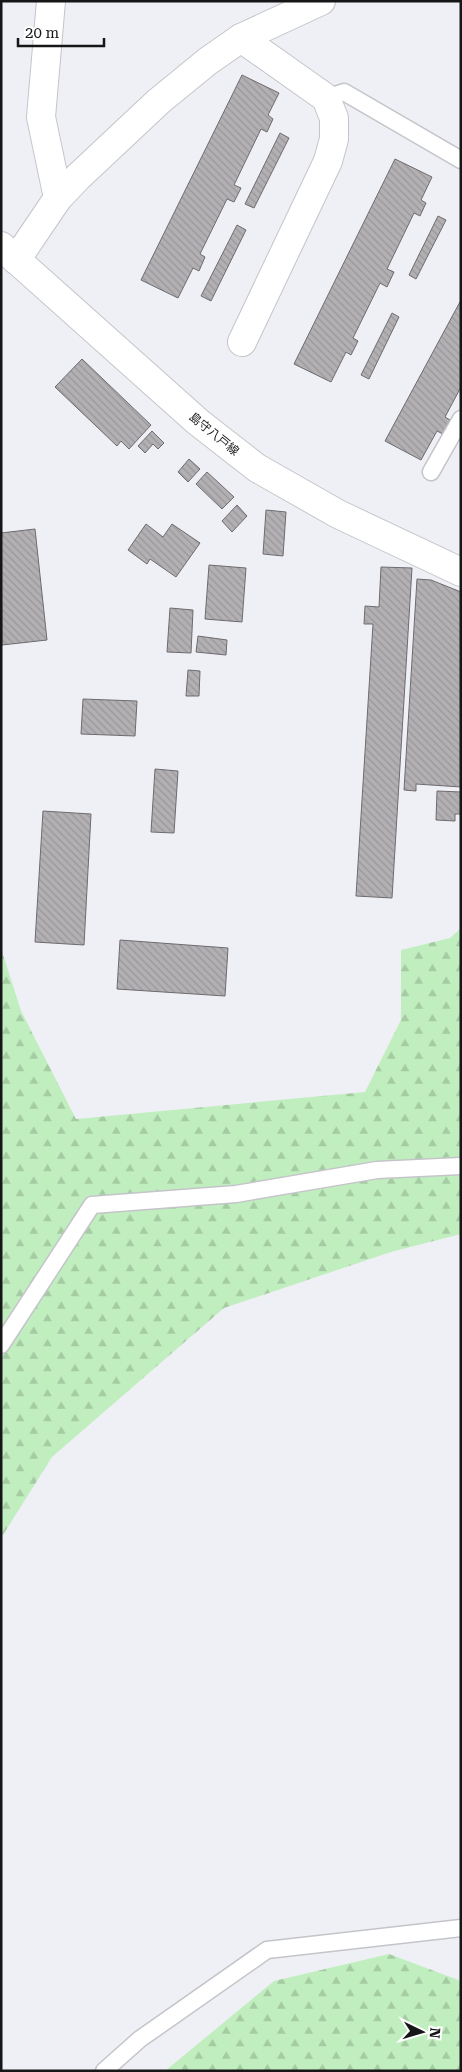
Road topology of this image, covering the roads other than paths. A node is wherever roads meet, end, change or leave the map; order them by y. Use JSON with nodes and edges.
{"nodes":[{"id":1,"x":51,"y":1,"type":"edge"},
{"id":2,"x":321,"y":1,"type":"edge"},
{"id":3,"x":241,"y":38,"type":"junction"},
{"id":4,"x":326,"y":98,"type":"junction"},
{"id":5,"x":461,"y":160,"type":"edge"},
{"id":6,"x":58,"y":198,"type":"junction"},
{"id":7,"x":8,"y":253,"type":"edge"},
{"id":8,"x":242,"y":342,"type":"dead end"},
{"id":9,"x":461,"y":419,"type":"edge"},
{"id":10,"x":431,"y":472,"type":"dead end"},
{"id":11,"x":461,"y":572,"type":"edge"},
{"id":12,"x":461,"y":1166,"type":"edge"},
{"id":13,"x":1,"y":1345,"type":"edge"},
{"id":14,"x":461,"y":1928,"type":"edge"},
{"id":15,"x":104,"y":2071,"type":"edge"}],
"edges":[{"from":1,"to":6,"type":"street"},
{"from":2,"to":3,"type":"street"},
{"from":3,"to":4,"type":"street"},
{"from":3,"to":6,"type":"street"},
{"from":4,"to":5,"type":"lane"},
{"from":4,"to":8,"type":"street"},
{"from":6,"to":7,"type":"street"},
{"from":7,"to":11,"type":"street","name":"島守八戸線"},
{"from":9,"to":10,"type":"lane"},
{"from":12,"to":13,"type":"lane"},
{"from":14,"to":15,"type":"lane"}]}
